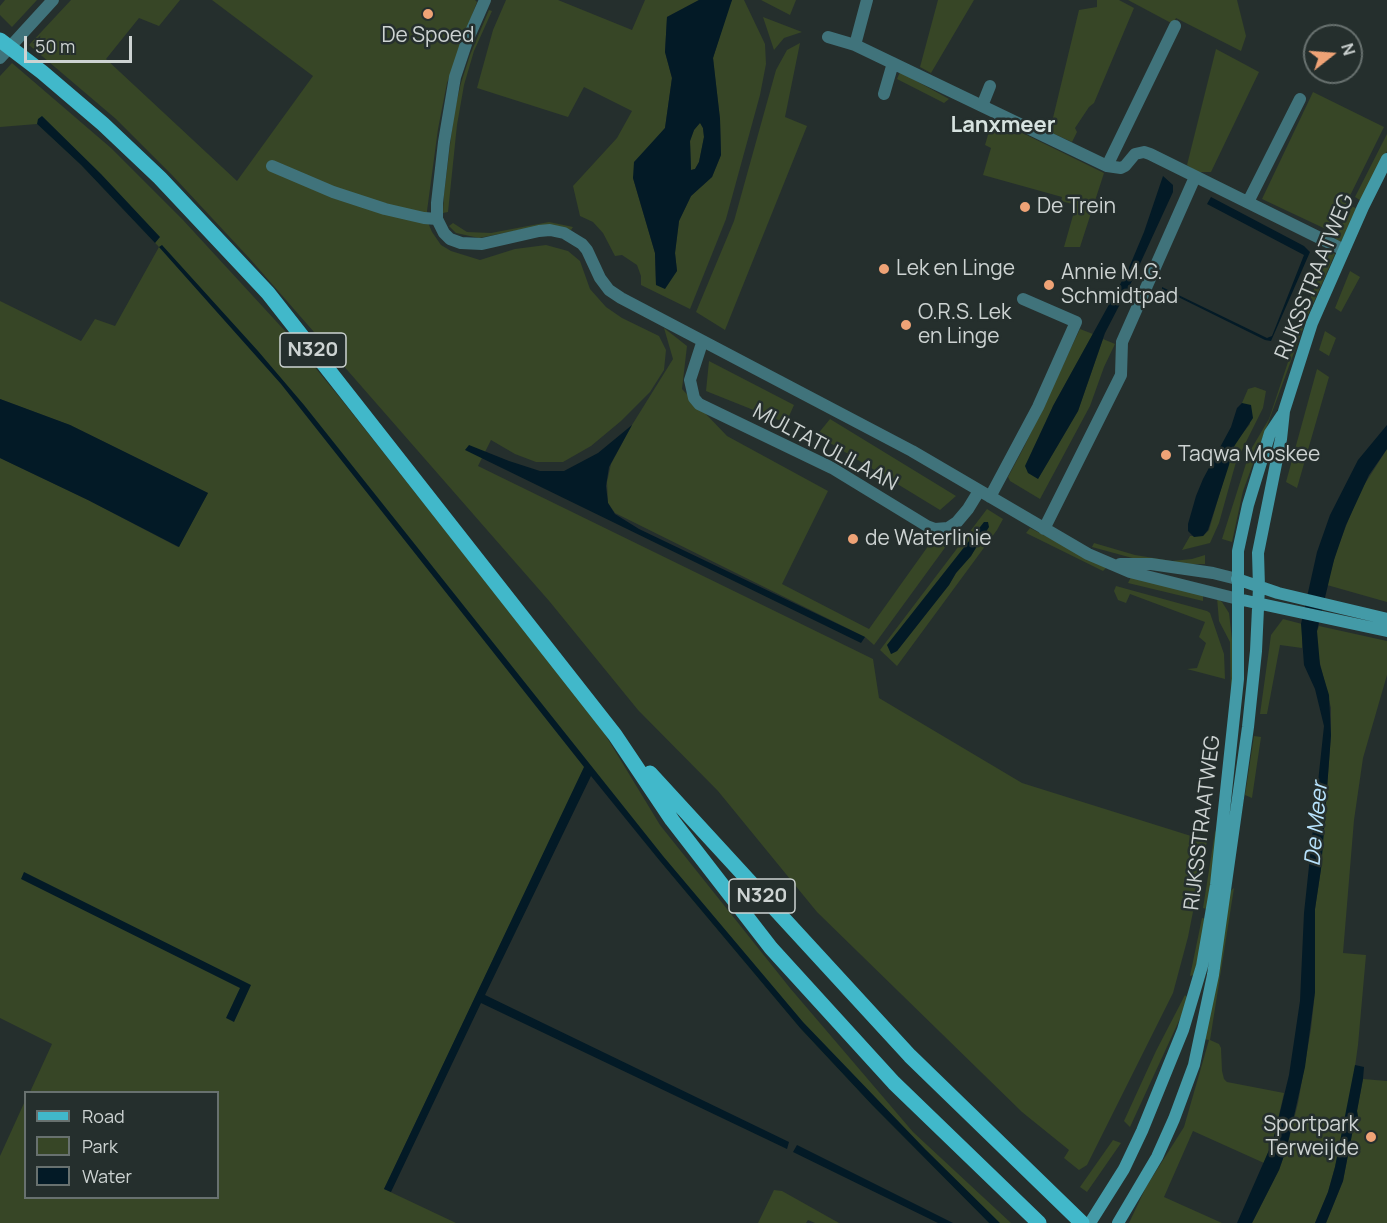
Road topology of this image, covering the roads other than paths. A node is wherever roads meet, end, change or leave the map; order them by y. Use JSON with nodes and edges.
{"nodes":[{"id":1,"x":52,"y":0,"type":"edge"},
{"id":2,"x":485,"y":0,"type":"edge"},
{"id":3,"x":867,"y":0,"type":"edge"},
{"id":4,"x":1175,"y":26,"type":"dead end"},
{"id":5,"x":828,"y":37,"type":"dead end"},
{"id":6,"x":0,"y":40,"type":"edge"},
{"id":7,"x":855,"y":45,"type":"junction"},
{"id":8,"x":0,"y":58,"type":"edge"},
{"id":9,"x":894,"y":63,"type":"junction"},
{"id":10,"x":990,"y":86,"type":"dead end"},
{"id":11,"x":884,"y":94,"type":"dead end"},
{"id":12,"x":1300,"y":99,"type":"dead end"},
{"id":13,"x":982,"y":106,"type":"junction"},
{"id":14,"x":1387,"y":159,"type":"edge"},
{"id":15,"x":272,"y":166,"type":"dead end"},
{"id":16,"x":1107,"y":166,"type":"junction"},
{"id":17,"x":1196,"y":177,"type":"junction"},
{"id":18,"x":1248,"y":202,"type":"junction"},
{"id":19,"x":437,"y":219,"type":"junction"},
{"id":20,"x":1344,"y":250,"type":"junction"},
{"id":21,"x":1023,"y":299,"type":"dead end"},
{"id":22,"x":702,"y":343,"type":"junction"},
{"id":23,"x":1284,"y":411,"type":"junction"},
{"id":24,"x":985,"y":494,"type":"junction"},
{"id":25,"x":1044,"y":529,"type":"junction"},
{"id":26,"x":1116,"y":564,"type":"junction"},
{"id":27,"x":1237,"y":579,"type":"junction"},
{"id":28,"x":1259,"y":586,"type":"junction"},
{"id":29,"x":1238,"y":599,"type":"junction"},
{"id":30,"x":1259,"y":604,"type":"junction"},
{"id":31,"x":1387,"y":619,"type":"edge"},
{"id":32,"x":1387,"y":631,"type":"edge"},
{"id":33,"x":615,"y":735,"type":"junction"},
{"id":34,"x":1039,"y":1223,"type":"edge"},
{"id":35,"x":1082,"y":1223,"type":"edge"},
{"id":36,"x":1090,"y":1223,"type":"edge"},
{"id":37,"x":1118,"y":1223,"type":"edge"}],
"edges":[{"from":1,"to":8,"type":"street"},
{"from":2,"to":19,"type":"street"},
{"from":3,"to":7,"type":"street"},
{"from":4,"to":16,"type":"street"},
{"from":5,"to":7,"type":"street"},
{"from":6,"to":33,"type":"main road","number":"N320"},
{"from":7,"to":9,"type":"street"},
{"from":9,"to":11,"type":"street"},
{"from":9,"to":13,"type":"street"},
{"from":10,"to":13,"type":"street"},
{"from":12,"to":18,"type":"street"},
{"from":13,"to":16,"type":"street"},
{"from":14,"to":20,"type":"street","name":"RIJKSSTRAATWEG"},
{"from":15,"to":19,"type":"street"},
{"from":16,"to":17,"type":"street"},
{"from":17,"to":18,"type":"street"},
{"from":17,"to":25,"type":"street"},
{"from":18,"to":20,"type":"street"},
{"from":19,"to":22,"type":"street","name":"MULTATULILAAN"},
{"from":20,"to":23,"type":"street","name":"RIJKSSTRAATWEG"},
{"from":21,"to":24,"type":"street"},
{"from":22,"to":24,"type":"street","name":"MULTATULILAAN"},
{"from":22,"to":24,"type":"street","name":"MULTATULILAAN"},
{"from":23,"to":27,"type":"street","name":"RIJKSSTRAATWEG"},
{"from":23,"to":28,"type":"street","name":"RIJKSSTRAATWEG"},
{"from":24,"to":25,"type":"street","name":"MULTATULILAAN"},
{"from":25,"to":26,"type":"street","name":"MULTATULILAAN"},
{"from":26,"to":27,"type":"street","name":"MULTATULILAAN"},
{"from":26,"to":29,"type":"street","name":"MULTATULILAAN"},
{"from":27,"to":28,"type":"street"},
{"from":27,"to":29,"type":"street","name":"RIJKSSTRAATWEG"},
{"from":28,"to":30,"type":"street","name":"RIJKSSTRAATWEG"},
{"from":28,"to":31,"type":"street"},
{"from":29,"to":30,"type":"street"},
{"from":29,"to":36,"type":"street","name":"RIJKSSTRAATWEG"},
{"from":30,"to":32,"type":"street"},
{"from":30,"to":37,"type":"street","name":"RIJKSSTRAATWEG"},
{"from":33,"to":34,"type":"main road","number":"N320"},
{"from":33,"to":35,"type":"main road","number":"N320"}]}
